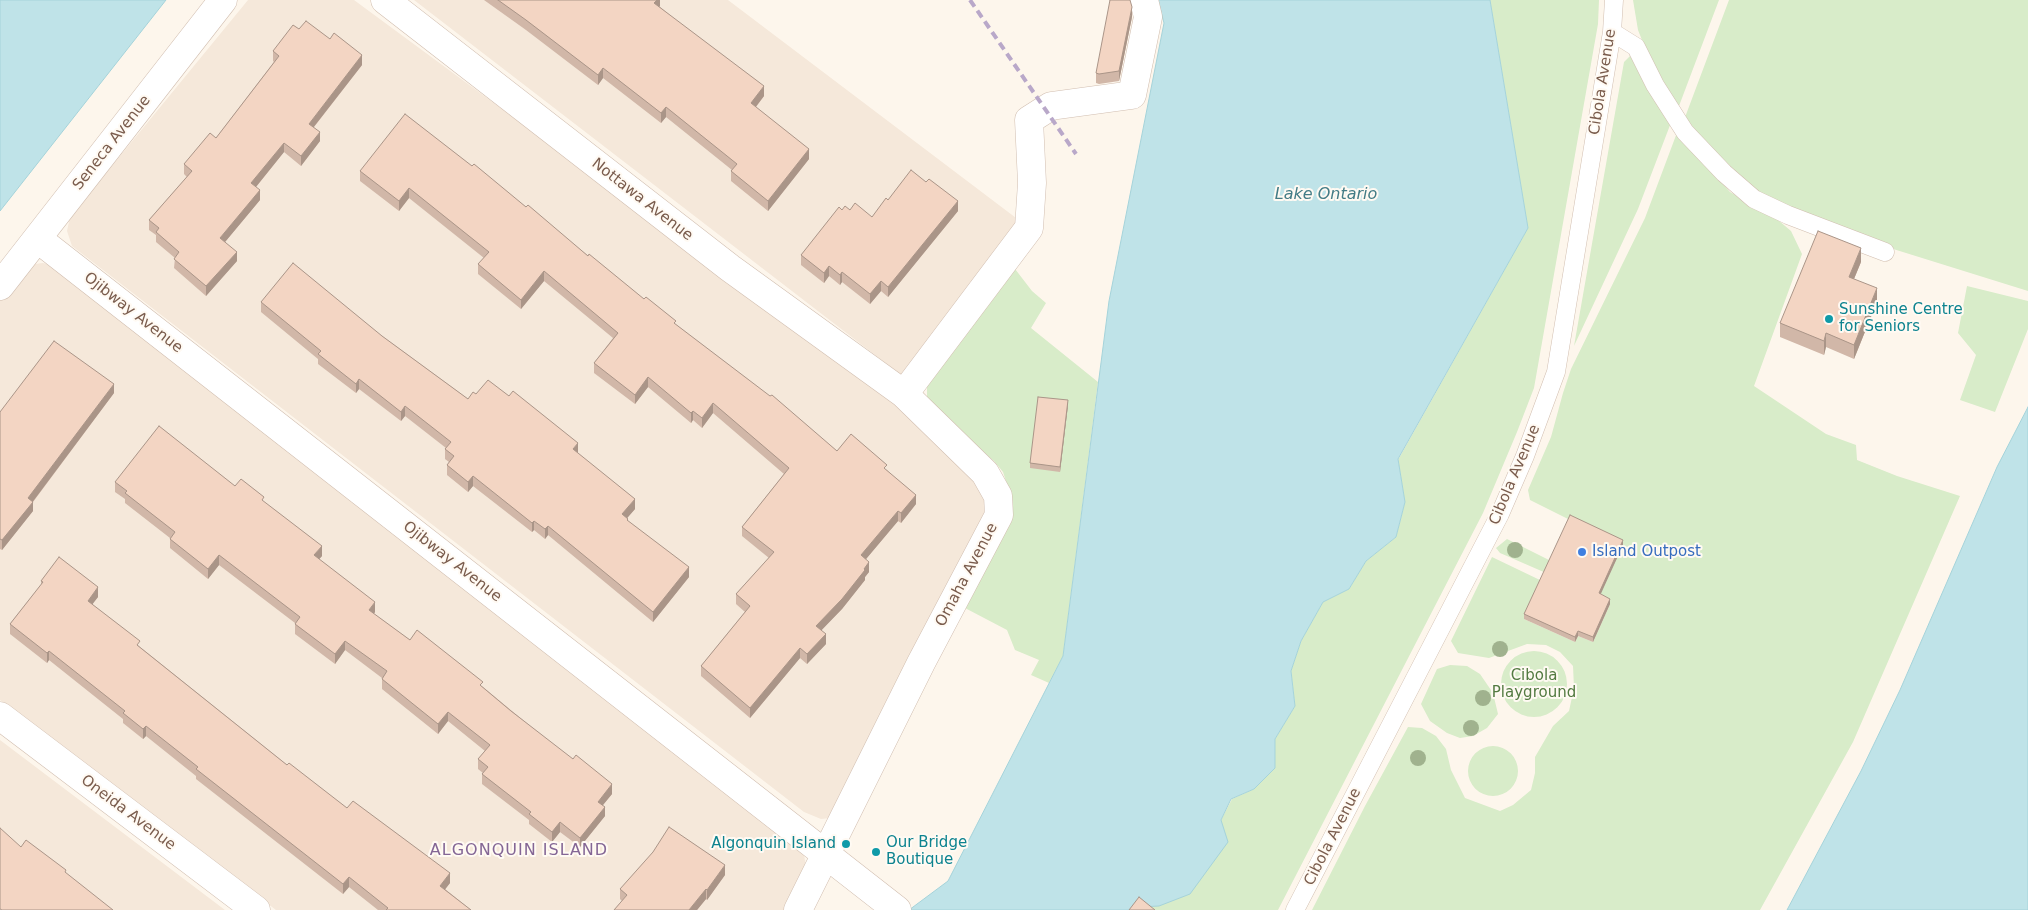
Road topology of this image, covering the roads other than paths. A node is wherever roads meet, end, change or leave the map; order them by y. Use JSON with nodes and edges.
{"nodes":[{"id":1,"x":223,"y":0,"type":"edge"},
{"id":2,"x":385,"y":0,"type":"edge"},
{"id":3,"x":1144,"y":0,"type":"edge"},
{"id":4,"x":1614,"y":0,"type":"edge"},
{"id":5,"x":1612,"y":32,"type":"junction"},
{"id":6,"x":38,"y":239,"type":"junction"},
{"id":7,"x":1885,"y":252,"type":"dead end"},
{"id":8,"x":0,"y":286,"type":"edge"},
{"id":9,"x":904,"y":394,"type":"junction"},
{"id":10,"x":0,"y":716,"type":"edge"},
{"id":11,"x":826,"y":856,"type":"junction"},
{"id":12,"x":256,"y":910,"type":"edge"},
{"id":13,"x":798,"y":910,"type":"edge"},
{"id":14,"x":898,"y":910,"type":"edge"},
{"id":15,"x":1295,"y":910,"type":"edge"}],
"edges":[{"from":1,"to":6,"type":"street","name":"Seneca Avenue"},
{"from":2,"to":9,"type":"street","name":"Nottawa Avenue"},
{"from":3,"to":9,"type":"street"},
{"from":4,"to":5,"type":"lane","name":"Cibola Avenue"},
{"from":5,"to":7,"type":"lane"},
{"from":5,"to":15,"type":"lane","name":"Cibola Avenue"},
{"from":6,"to":8,"type":"street","name":"Seneca Avenue"},
{"from":6,"to":11,"type":"street","name":"Ojibway Avenue"},
{"from":9,"to":11,"type":"street","name":"Omaha Avenue"},
{"from":10,"to":12,"type":"street","name":"Oneida Avenue"},
{"from":11,"to":13,"type":"street","name":"Omaha Avenue"},
{"from":11,"to":14,"type":"street","name":"Ojibway Avenue"}]}
